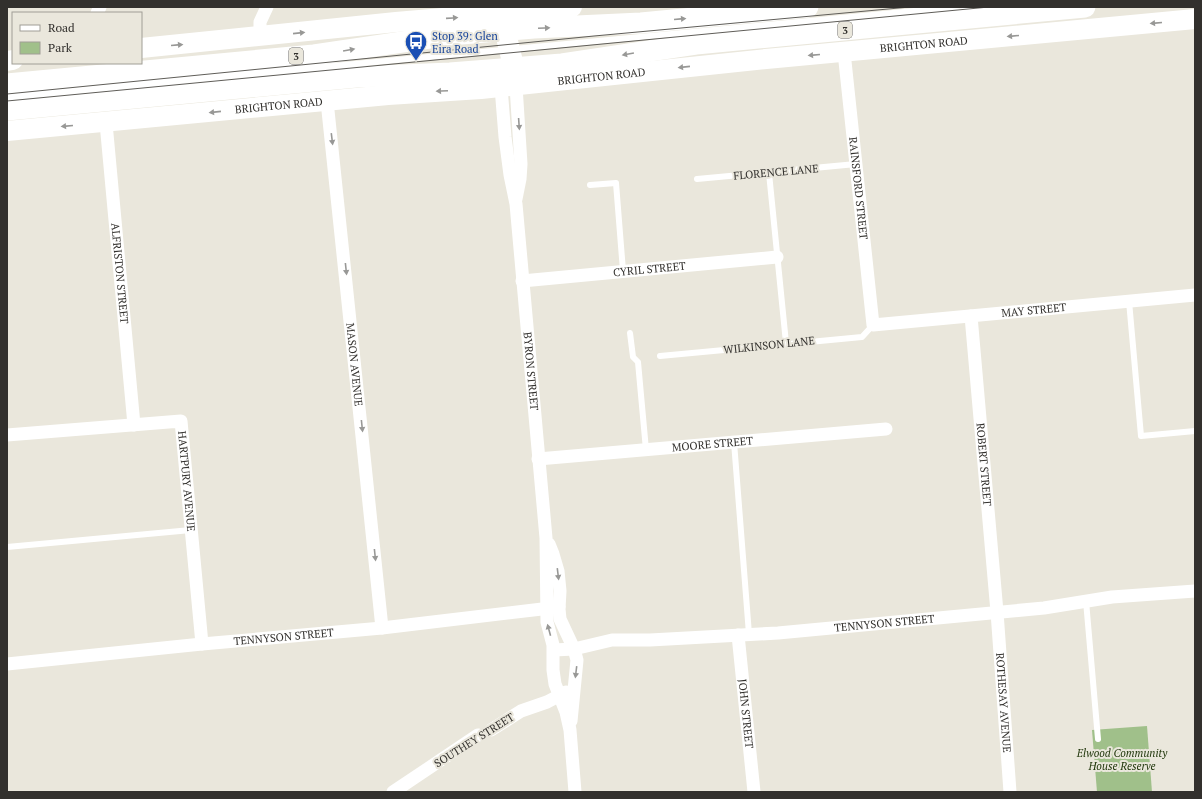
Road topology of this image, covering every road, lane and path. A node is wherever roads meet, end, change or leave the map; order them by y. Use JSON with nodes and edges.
{"nodes":[{"id":1,"x":267,"y":7,"type":"edge"},
{"id":2,"x":572,"y":7,"type":"edge"},
{"id":3,"x":808,"y":7,"type":"edge"},
{"id":4,"x":1085,"y":7,"type":"edge"},
{"id":5,"x":948,"y":11,"type":"edge"},
{"id":6,"x":1004,"y":15,"type":"junction"},
{"id":7,"x":1195,"y":19,"type":"edge"},
{"id":8,"x":1050,"y":33,"type":"junction"},
{"id":9,"x":260,"y":36,"type":"junction"},
{"id":10,"x":213,"y":41,"type":"junction"},
{"id":11,"x":724,"y":42,"type":"junction"},
{"id":12,"x":918,"y":44,"type":"junction"},
{"id":13,"x":142,"y":49,"type":"edge"},
{"id":14,"x":844,"y":52,"type":"junction"},
{"id":15,"x":507,"y":56,"type":"junction"},
{"id":16,"x":766,"y":59,"type":"junction"},
{"id":17,"x":254,"y":60,"type":"junction"},
{"id":18,"x":119,"y":81,"type":"edge"},
{"id":19,"x":7,"y":84,"type":"edge"},
{"id":20,"x":48,"y":93,"type":"junction"},
{"id":21,"x":7,"y":97,"type":"edge"},
{"id":22,"x":327,"y":101,"type":"junction"},
{"id":23,"x":7,"y":110,"type":"edge"},
{"id":24,"x":106,"y":123,"type":"junction"},
{"id":25,"x":15,"y":130,"type":"edge"},
{"id":26,"x":856,"y":164,"type":"junction"},
{"id":27,"x":769,"y":173,"type":"junction"},
{"id":28,"x":697,"y":179,"type":"dead end"},
{"id":29,"x":590,"y":185,"type":"dead end"},
{"id":30,"x":777,"y":257,"type":"junction"},
{"id":31,"x":623,"y":271,"type":"junction"},
{"id":32,"x":522,"y":281,"type":"junction"},
{"id":33,"x":1195,"y":294,"type":"edge"},
{"id":34,"x":1129,"y":301,"type":"junction"},
{"id":35,"x":971,"y":316,"type":"junction"},
{"id":36,"x":873,"y":325,"type":"junction"},
{"id":37,"x":630,"y":333,"type":"dead end"},
{"id":38,"x":786,"y":344,"type":"junction"},
{"id":39,"x":660,"y":356,"type":"dead end"},
{"id":40,"x":134,"y":425,"type":"junction"},
{"id":41,"x":886,"y":429,"type":"dead end"},
{"id":42,"x":1195,"y":431,"type":"edge"},
{"id":43,"x":7,"y":435,"type":"edge"},
{"id":44,"x":734,"y":442,"type":"junction"},
{"id":45,"x":646,"y":450,"type":"junction"},
{"id":46,"x":538,"y":459,"type":"junction"},
{"id":47,"x":191,"y":530,"type":"junction"},
{"id":48,"x":7,"y":547,"type":"edge"},
{"id":49,"x":1195,"y":591,"type":"edge"},
{"id":50,"x":1086,"y":601,"type":"junction"},
{"id":51,"x":553,"y":607,"type":"junction"},
{"id":52,"x":997,"y":612,"type":"junction"},
{"id":53,"x":382,"y":628,"type":"junction"},
{"id":54,"x":743,"y":634,"type":"junction"},
{"id":55,"x":202,"y":644,"type":"junction"},
{"id":56,"x":574,"y":649,"type":"junction"},
{"id":57,"x":554,"y":650,"type":"junction"},
{"id":58,"x":7,"y":664,"type":"edge"},
{"id":59,"x":574,"y":689,"type":"junction"},
{"id":60,"x":559,"y":696,"type":"junction"},
{"id":61,"x":491,"y":730,"type":"joint"},
{"id":62,"x":570,"y":730,"type":"junction"},
{"id":63,"x":478,"y":735,"type":"joint"},
{"id":64,"x":1098,"y":739,"type":"dead end"},
{"id":65,"x":395,"y":791,"type":"edge"},
{"id":66,"x":575,"y":792,"type":"edge"},
{"id":67,"x":754,"y":792,"type":"edge"},
{"id":68,"x":1010,"y":792,"type":"edge"}],
"edges":[{"from":1,"to":9,"type":"street"},
{"from":2,"to":15,"type":"main road","name":"BRIGHTON ROAD"},
{"from":15,"to":3,"type":"highway","name":"BRIGHTON ROAD","number":"3","one_way":true},
{"from":4,"to":6,"type":"highway","name":"BRIGHTON ROAD","number":"3"},
{"from":5,"to":6,"type":"highway","name":"BRIGHTON ROAD","number":"3"},
{"from":5,"to":11,"type":"highway","name":"BRIGHTON ROAD","number":"3"},
{"from":5,"to":12,"type":"main road"},
{"from":5,"to":15,"type":"lane"},
{"from":6,"to":8,"type":"main road"},
{"from":7,"to":8,"type":"main road","name":"BRIGHTON ROAD","one_way":true},
{"from":8,"to":12,"type":"main road","name":"BRIGHTON ROAD","one_way":true},
{"from":9,"to":10,"type":"main road","name":"BRIGHTON ROAD"},
{"from":9,"to":15,"type":"main road","name":"BRIGHTON ROAD","one_way":true},
{"from":13,"to":10,"type":"main road","name":"BRIGHTON ROAD","one_way":true},
{"from":10,"to":17,"type":"main road"},
{"from":11,"to":15,"type":"highway","name":"BRIGHTON ROAD","number":"3","one_way":true},
{"from":11,"to":16,"type":"main road"},
{"from":12,"to":14,"type":"main road","name":"BRIGHTON ROAD"},
{"from":14,"to":16,"type":"main road","name":"BRIGHTON ROAD","one_way":true},
{"from":14,"to":26,"type":"street","name":"RAINSFORD STREET"},
{"from":16,"to":15,"type":"main road","name":"BRIGHTON ROAD","one_way":true},
{"from":17,"to":15,"type":"highway","name":"BRIGHTON ROAD","number":"3","one_way":true},
{"from":15,"to":18,"type":"highway","name":"BRIGHTON ROAD","number":"3"},
{"from":15,"to":22,"type":"main road","name":"BRIGHTON ROAD","one_way":true},
{"from":15,"to":32,"type":"street","name":"BYRON STREET"},
{"from":17,"to":18,"type":"highway","name":"BRIGHTON ROAD","number":"3"},
{"from":18,"to":20,"type":"highway","name":"BRIGHTON ROAD","number":"3"},
{"from":18,"to":20,"type":"highway","name":"BRIGHTON ROAD","number":"3"},
{"from":19,"to":20,"type":"highway","name":"BRIGHTON ROAD","number":"3"},
{"from":20,"to":21,"type":"lane"},
{"from":20,"to":23,"type":"highway","name":"BRIGHTON ROAD","number":"3"},
{"from":20,"to":25,"type":"main road"},
{"from":22,"to":24,"type":"main road","name":"BRIGHTON ROAD","one_way":true},
{"from":22,"to":53,"type":"street","name":"MASON AVENUE","one_way":true},
{"from":24,"to":25,"type":"main road","name":"BRIGHTON ROAD","one_way":true},
{"from":24,"to":40,"type":"street","name":"ALFRISTON STREET"},
{"from":26,"to":27,"type":"lane","name":"FLORENCE LANE"},
{"from":26,"to":36,"type":"street","name":"RAINSFORD STREET"},
{"from":27,"to":28,"type":"lane","name":"FLORENCE LANE"},
{"from":27,"to":30,"type":"lane"},
{"from":29,"to":31,"type":"lane"},
{"from":30,"to":31,"type":"street","name":"CYRIL STREET"},
{"from":30,"to":38,"type":"lane"},
{"from":31,"to":32,"type":"street","name":"CYRIL STREET"},
{"from":32,"to":46,"type":"street","name":"BYRON STREET"},
{"from":33,"to":34,"type":"street","name":"MAY STREET"},
{"from":34,"to":35,"type":"street","name":"MAY STREET"},
{"from":34,"to":42,"type":"lane"},
{"from":35,"to":36,"type":"street","name":"MAY STREET"},
{"from":35,"to":52,"type":"street","name":"ROBERT STREET"},
{"from":36,"to":38,"type":"lane","name":"WILKINSON LANE"},
{"from":37,"to":45,"type":"lane"},
{"from":38,"to":39,"type":"lane","name":"WILKINSON LANE"},
{"from":40,"to":43,"type":"street","name":"HARTPURY AVENUE"},
{"from":40,"to":47,"type":"street","name":"HARTPURY AVENUE"},
{"from":41,"to":44,"type":"street","name":"MOORE STREET"},
{"from":44,"to":45,"type":"street","name":"MOORE STREET"},
{"from":44,"to":54,"type":"lane"},
{"from":45,"to":46,"type":"street","name":"MOORE STREET"},
{"from":46,"to":51,"type":"street","name":"BYRON STREET"},
{"from":47,"to":48,"type":"lane"},
{"from":47,"to":55,"type":"street","name":"HARTPURY AVENUE"},
{"from":49,"to":50,"type":"street","name":"TENNYSON STREET"},
{"from":50,"to":52,"type":"street","name":"TENNYSON STREET"},
{"from":50,"to":64,"type":"lane"},
{"from":51,"to":53,"type":"street","name":"TENNYSON STREET"},
{"from":51,"to":56,"type":"street","name":"BYRON STREET"},
{"from":57,"to":51,"type":"street","name":"BYRON STREET","one_way":true},
{"from":52,"to":54,"type":"street","name":"TENNYSON STREET"},
{"from":52,"to":68,"type":"street","name":"ROTHESAY AVENUE"},
{"from":53,"to":55,"type":"street","name":"TENNYSON STREET"},
{"from":54,"to":56,"type":"street","name":"TENNYSON STREET"},
{"from":54,"to":67,"type":"street","name":"JOHN STREET"},
{"from":55,"to":58,"type":"street","name":"TENNYSON STREET"},
{"from":56,"to":57,"type":"street","name":"TENNYSON STREET"},
{"from":56,"to":59,"type":"street","name":"BYRON STREET","one_way":true},
{"from":57,"to":60,"type":"street","name":"BYRON STREET"},
{"from":59,"to":60,"type":"street","name":"SOUTHEY STREET"},
{"from":59,"to":62,"type":"street","name":"BYRON STREET"},
{"from":60,"to":61,"type":"street","name":"SOUTHEY STREET"},
{"from":60,"to":62,"type":"street","name":"BYRON STREET"},
{"from":61,"to":63,"type":"lane","name":"SOUTHEY STREET"},
{"from":62,"to":66,"type":"street","name":"BYRON STREET"},
{"from":63,"to":65,"type":"street","name":"SOUTHEY STREET"}]}
